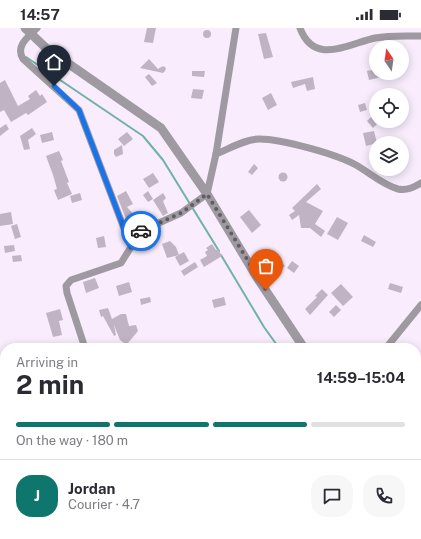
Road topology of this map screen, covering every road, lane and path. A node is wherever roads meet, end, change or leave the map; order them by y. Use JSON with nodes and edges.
{"nodes":[{"id":1,"x":37,"y":28,"type":"edge"},
{"id":2,"x":236,"y":28,"type":"edge"},
{"id":3,"x":300,"y":28,"type":"edge"},
{"id":4,"x":28,"y":31,"type":"edge"},
{"id":5,"x":421,"y":36,"type":"edge"},
{"id":6,"x":216,"y":154,"type":"junction"},
{"id":7,"x":421,"y":183,"type":"edge"},
{"id":8,"x":207,"y":194,"type":"junction"},
{"id":9,"x":131,"y":247,"type":"junction"},
{"id":10,"x":421,"y":305,"type":"edge"},
{"id":11,"x":83,"y":343,"type":"edge"},
{"id":12,"x":301,"y":343,"type":"edge"},
{"id":13,"x":390,"y":343,"type":"edge"}],
"edges":[{"from":1,"to":4,"type":"street"},
{"from":2,"to":6,"type":"street"},
{"from":3,"to":5,"type":"street"},
{"from":4,"to":8,"type":"street"},
{"from":4,"to":9,"type":"street"},
{"from":6,"to":7,"type":"street"},
{"from":6,"to":8,"type":"street"},
{"from":8,"to":9,"type":"street"},
{"from":8,"to":12,"type":"street"},
{"from":9,"to":11,"type":"street"},
{"from":10,"to":13,"type":"street"}]}
